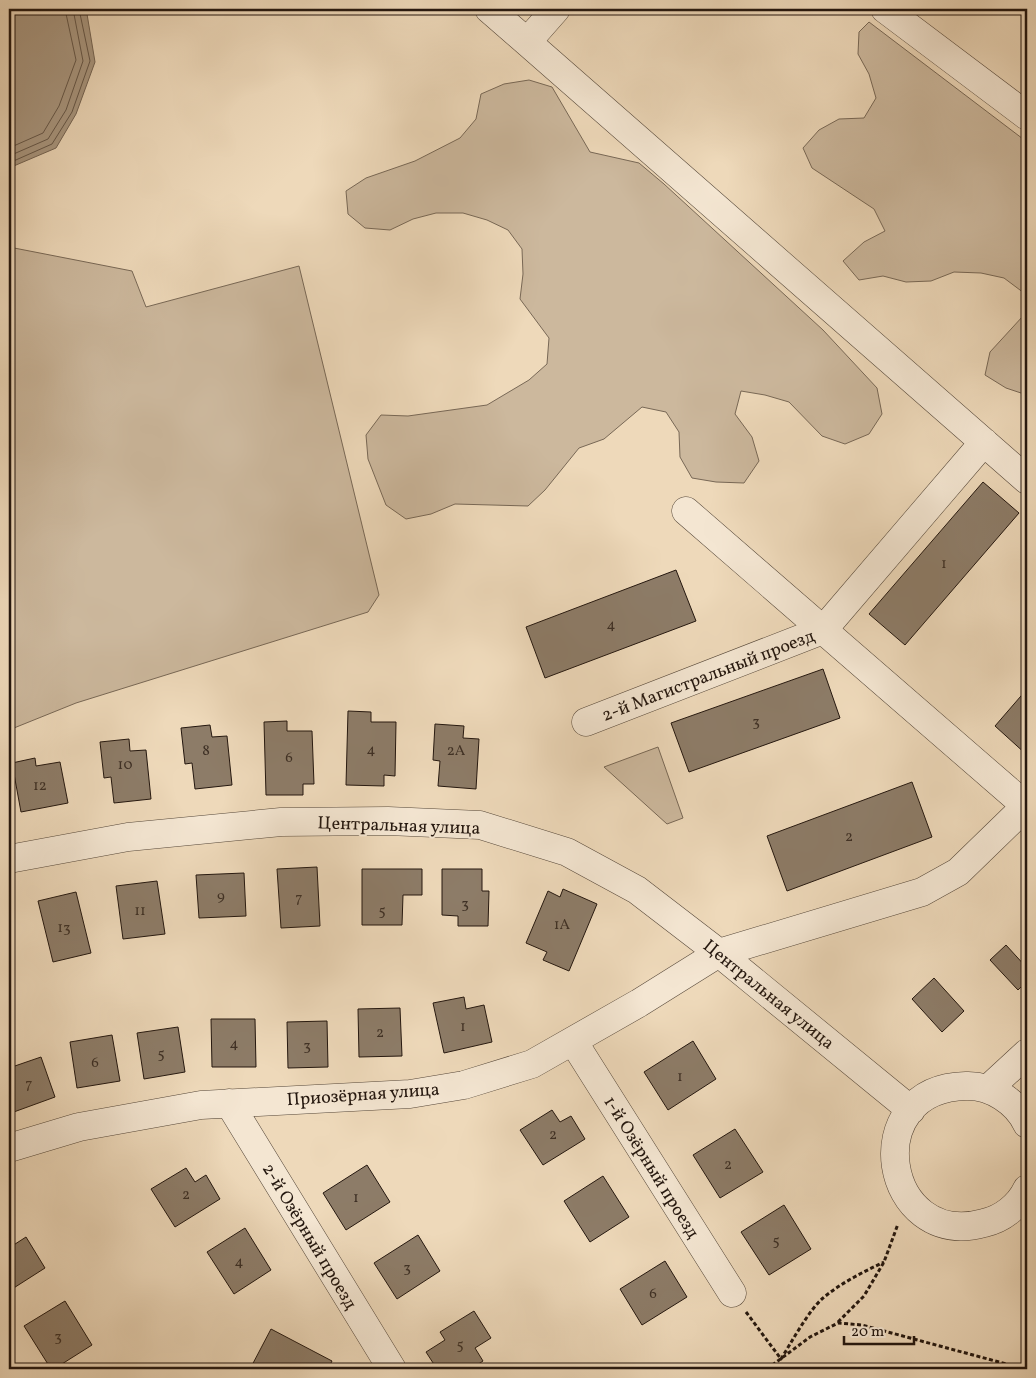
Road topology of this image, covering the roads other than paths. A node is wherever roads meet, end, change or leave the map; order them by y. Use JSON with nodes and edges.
{"nodes":[{"id":1,"x":489,"y":9,"type":"edge"},
{"id":2,"x":556,"y":9,"type":"edge"},
{"id":3,"x":885,"y":9,"type":"edge"},
{"id":4,"x":527,"y":42,"type":"junction"},
{"id":5,"x":1027,"y":116,"type":"edge"},
{"id":6,"x":984,"y":442,"type":"junction"},
{"id":7,"x":1027,"y":480,"type":"edge"},
{"id":8,"x":686,"y":511,"type":"dead end"},
{"id":9,"x":824,"y":630,"type":"junction"},
{"id":10,"x":586,"y":722,"type":"dead end"},
{"id":11,"x":1027,"y":806,"type":"edge"},
{"id":12,"x":9,"y":859,"type":"edge"},
{"id":13,"x":719,"y":952,"type":"junction"},
{"id":14,"x":573,"y":1040,"type":"junction"},
{"id":15,"x":1027,"y":1053,"type":"edge"},
{"id":16,"x":988,"y":1089,"type":"junction"},
{"id":17,"x":229,"y":1103,"type":"junction"},
{"id":18,"x":911,"y":1110,"type":"junction"},
{"id":19,"x":1027,"y":1124,"type":"edge"},
{"id":20,"x":9,"y":1148,"type":"edge"},
{"id":21,"x":1027,"y":1189,"type":"edge"},
{"id":22,"x":732,"y":1293,"type":"road end"},
{"id":23,"x":392,"y":1369,"type":"edge"}],
"edges":[{"from":1,"to":4,"type":"street"},
{"from":2,"to":4,"type":"street"},
{"from":3,"to":5,"type":"street"},
{"from":4,"to":6,"type":"street"},
{"from":6,"to":7,"type":"street"},
{"from":6,"to":9,"type":"street","name":"2-й Магистральный проезд"},
{"from":8,"to":9,"type":"street"},
{"from":9,"to":10,"type":"street","name":"2-й Магистральный проезд"},
{"from":9,"to":11,"type":"street"},
{"from":11,"to":13,"type":"street","name":"Приозёрная улица"},
{"from":12,"to":13,"type":"street","name":"Центральная улица"},
{"from":13,"to":14,"type":"street","name":"Приозёрная улица"},
{"from":13,"to":18,"type":"street","name":"Центральная улица"},
{"from":14,"to":17,"type":"street","name":"Приозёрная улица"},
{"from":14,"to":22,"type":"street","name":"1-й Озёрный проезд"},
{"from":15,"to":16,"type":"street"},
{"from":16,"to":18,"type":"street"},
{"from":16,"to":19,"type":"street"},
{"from":17,"to":20,"type":"street","name":"Приозёрная улица"},
{"from":17,"to":23,"type":"street","name":"2-й Озёрный проезд"},
{"from":18,"to":21,"type":"street"}]}
